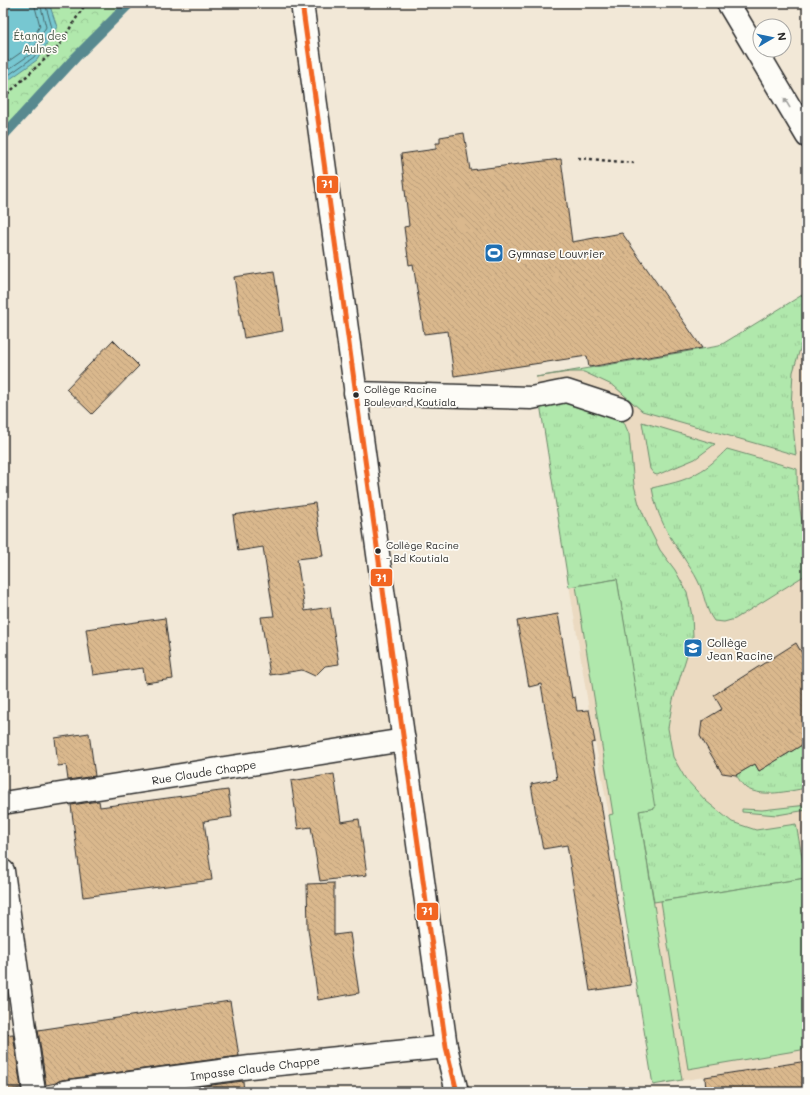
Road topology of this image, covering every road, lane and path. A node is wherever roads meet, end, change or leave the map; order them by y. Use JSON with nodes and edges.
{"nodes":[{"id":1,"x":86,"y":3,"type":"edge"},
{"id":2,"x":302,"y":3,"type":"edge"},
{"id":3,"x":728,"y":3,"type":"edge"},
{"id":4,"x":3,"y":98,"type":"edge"},
{"id":5,"x":807,"y":136,"type":"edge"},
{"id":6,"x":578,"y":158,"type":"dead end"},
{"id":7,"x":634,"y":163,"type":"dead end"},
{"id":8,"x":355,"y":393,"type":"junction"},
{"id":9,"x":621,"y":409,"type":"dead end"},
{"id":10,"x":404,"y":740,"type":"junction"},
{"id":11,"x":3,"y":803,"type":"edge"},
{"id":12,"x":3,"y":871,"type":"edge"},
{"id":13,"x":446,"y":1047,"type":"junction"},
{"id":14,"x":34,"y":1092,"type":"edge"},
{"id":15,"x":64,"y":1092,"type":"edge"},
{"id":16,"x":445,"y":1092,"type":"edge"},
{"id":17,"x":457,"y":1092,"type":"edge"}],
"edges":[{"from":1,"to":4,"type":"path"},
{"from":2,"to":8,"type":"main road"},
{"from":5,"to":3,"type":"main road","one_way":true},
{"from":6,"to":7,"type":"path"},
{"from":8,"to":9,"type":"main road"},
{"from":8,"to":10,"type":"main road"},
{"from":10,"to":11,"type":"main road","name":"Rue Claude Chappe"},
{"from":10,"to":13,"type":"main road"},
{"from":12,"to":14,"type":"main road"},
{"from":13,"to":15,"type":"main road","name":"Impasse Claude Chappe"},
{"from":13,"to":16,"type":"main road"},
{"from":13,"to":17,"type":"main road"}]}
